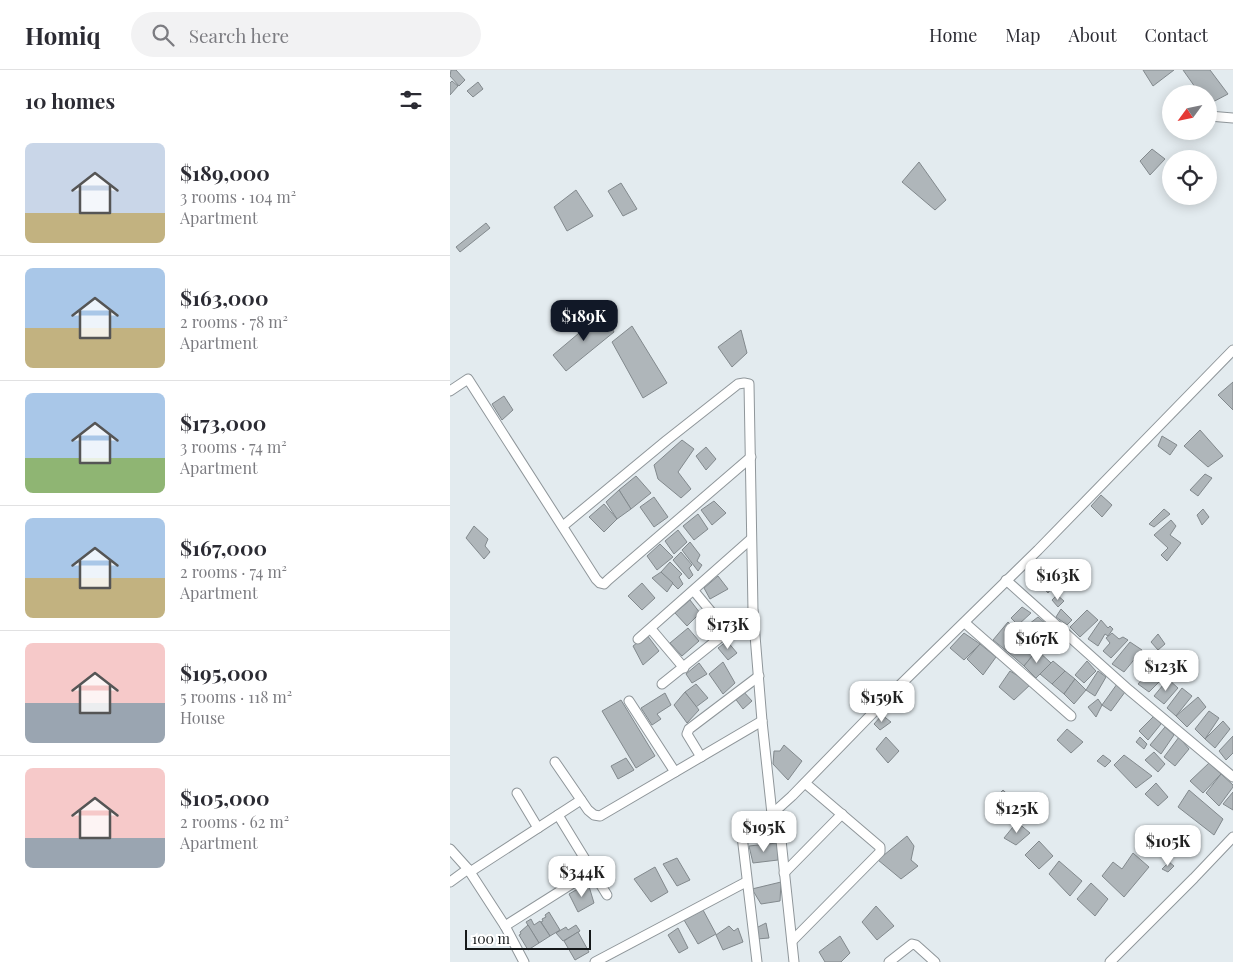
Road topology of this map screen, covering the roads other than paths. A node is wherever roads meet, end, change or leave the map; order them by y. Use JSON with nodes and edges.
{"nodes":[{"id":1,"x":1218,"y":117,"type":"edge"},
{"id":2,"x":1233,"y":118,"type":"edge"},
{"id":3,"x":1233,"y":350,"type":"edge"},
{"id":4,"x":450,"y":391,"type":"edge"},
{"id":5,"x":751,"y":457,"type":"junction"},
{"id":6,"x":563,"y":526,"type":"junction"},
{"id":7,"x":751,"y":539,"type":"junction"},
{"id":8,"x":1006,"y":580,"type":"junction"},
{"id":9,"x":694,"y":590,"type":"junction"},
{"id":10,"x":753,"y":611,"type":"junction"},
{"id":11,"x":964,"y":623,"type":"junction"},
{"id":12,"x":650,"y":629,"type":"junction"},
{"id":13,"x":728,"y":631,"type":"junction"},
{"id":14,"x":638,"y":639,"type":"dead end"},
{"id":15,"x":684,"y":668,"type":"junction"},
{"id":16,"x":759,"y":676,"type":"junction"},
{"id":17,"x":662,"y":684,"type":"dead end"},
{"id":18,"x":629,"y":701,"type":"dead end"},
{"id":19,"x":1071,"y":716,"type":"dead end"},
{"id":20,"x":762,"y":721,"type":"junction"},
{"id":21,"x":701,"y":757,"type":"junction"},
{"id":22,"x":555,"y":762,"type":"dead end"},
{"id":23,"x":676,"y":772,"type":"junction"},
{"id":24,"x":1233,"y":777,"type":"edge"},
{"id":25,"x":805,"y":782,"type":"junction"},
{"id":26,"x":517,"y":793,"type":"dead end"},
{"id":27,"x":582,"y":800,"type":"junction"},
{"id":28,"x":772,"y":814,"type":"junction"},
{"id":29,"x":842,"y":814,"type":"junction"},
{"id":30,"x":558,"y":815,"type":"junction"},
{"id":31,"x":538,"y":828,"type":"junction"},
{"id":32,"x":1233,"y":837,"type":"edge"},
{"id":33,"x":782,"y":840,"type":"dead end"},
{"id":34,"x":450,"y":849,"type":"edge"},
{"id":35,"x":469,"y":870,"type":"junction"},
{"id":36,"x":592,"y":871,"type":"junction"},
{"id":37,"x":784,"y":873,"type":"junction"},
{"id":38,"x":450,"y":882,"type":"edge"},
{"id":39,"x":746,"y":882,"type":"junction"},
{"id":40,"x":607,"y":895,"type":"dead end"},
{"id":41,"x":505,"y":926,"type":"junction"},
{"id":42,"x":792,"y":942,"type":"junction"},
{"id":43,"x":524,"y":962,"type":"edge"},
{"id":44,"x":595,"y":962,"type":"edge"},
{"id":45,"x":757,"y":962,"type":"edge"},
{"id":46,"x":794,"y":962,"type":"edge"},
{"id":47,"x":889,"y":962,"type":"edge"},
{"id":48,"x":935,"y":962,"type":"edge"},
{"id":49,"x":1110,"y":962,"type":"edge"}],
"edges":[{"from":1,"to":2,"type":"street"},
{"from":3,"to":8,"type":"street"},
{"from":4,"to":6,"type":"street"},
{"from":5,"to":6,"type":"street"},
{"from":5,"to":6,"type":"street"},
{"from":5,"to":7,"type":"street"},
{"from":7,"to":9,"type":"street"},
{"from":7,"to":10,"type":"street"},
{"from":8,"to":11,"type":"street"},
{"from":8,"to":24,"type":"street"},
{"from":9,"to":12,"type":"street"},
{"from":9,"to":13,"type":"street"},
{"from":10,"to":13,"type":"street"},
{"from":10,"to":16,"type":"street"},
{"from":11,"to":19,"type":"street"},
{"from":11,"to":25,"type":"street"},
{"from":12,"to":14,"type":"street"},
{"from":12,"to":15,"type":"street"},
{"from":13,"to":15,"type":"street"},
{"from":15,"to":17,"type":"street"},
{"from":16,"to":20,"type":"street"},
{"from":16,"to":21,"type":"street"},
{"from":18,"to":23,"type":"street"},
{"from":20,"to":21,"type":"street"},
{"from":20,"to":28,"type":"street"},
{"from":21,"to":23,"type":"street"},
{"from":22,"to":27,"type":"street"},
{"from":23,"to":27,"type":"street"},
{"from":25,"to":28,"type":"street"},
{"from":25,"to":29,"type":"street"},
{"from":26,"to":31,"type":"street"},
{"from":27,"to":30,"type":"street"},
{"from":28,"to":39,"type":"street"},
{"from":29,"to":37,"type":"street"},
{"from":29,"to":42,"type":"street"},
{"from":30,"to":31,"type":"street"},
{"from":30,"to":36,"type":"street"},
{"from":31,"to":35,"type":"street"},
{"from":32,"to":49,"type":"street"},
{"from":33,"to":37,"type":"street"},
{"from":34,"to":35,"type":"street"},
{"from":35,"to":38,"type":"street"},
{"from":35,"to":41,"type":"street"},
{"from":36,"to":40,"type":"street"},
{"from":36,"to":41,"type":"street"},
{"from":37,"to":42,"type":"street"},
{"from":39,"to":44,"type":"street"},
{"from":39,"to":45,"type":"street"},
{"from":41,"to":43,"type":"street"},
{"from":42,"to":46,"type":"street"},
{"from":47,"to":48,"type":"street"}]}
